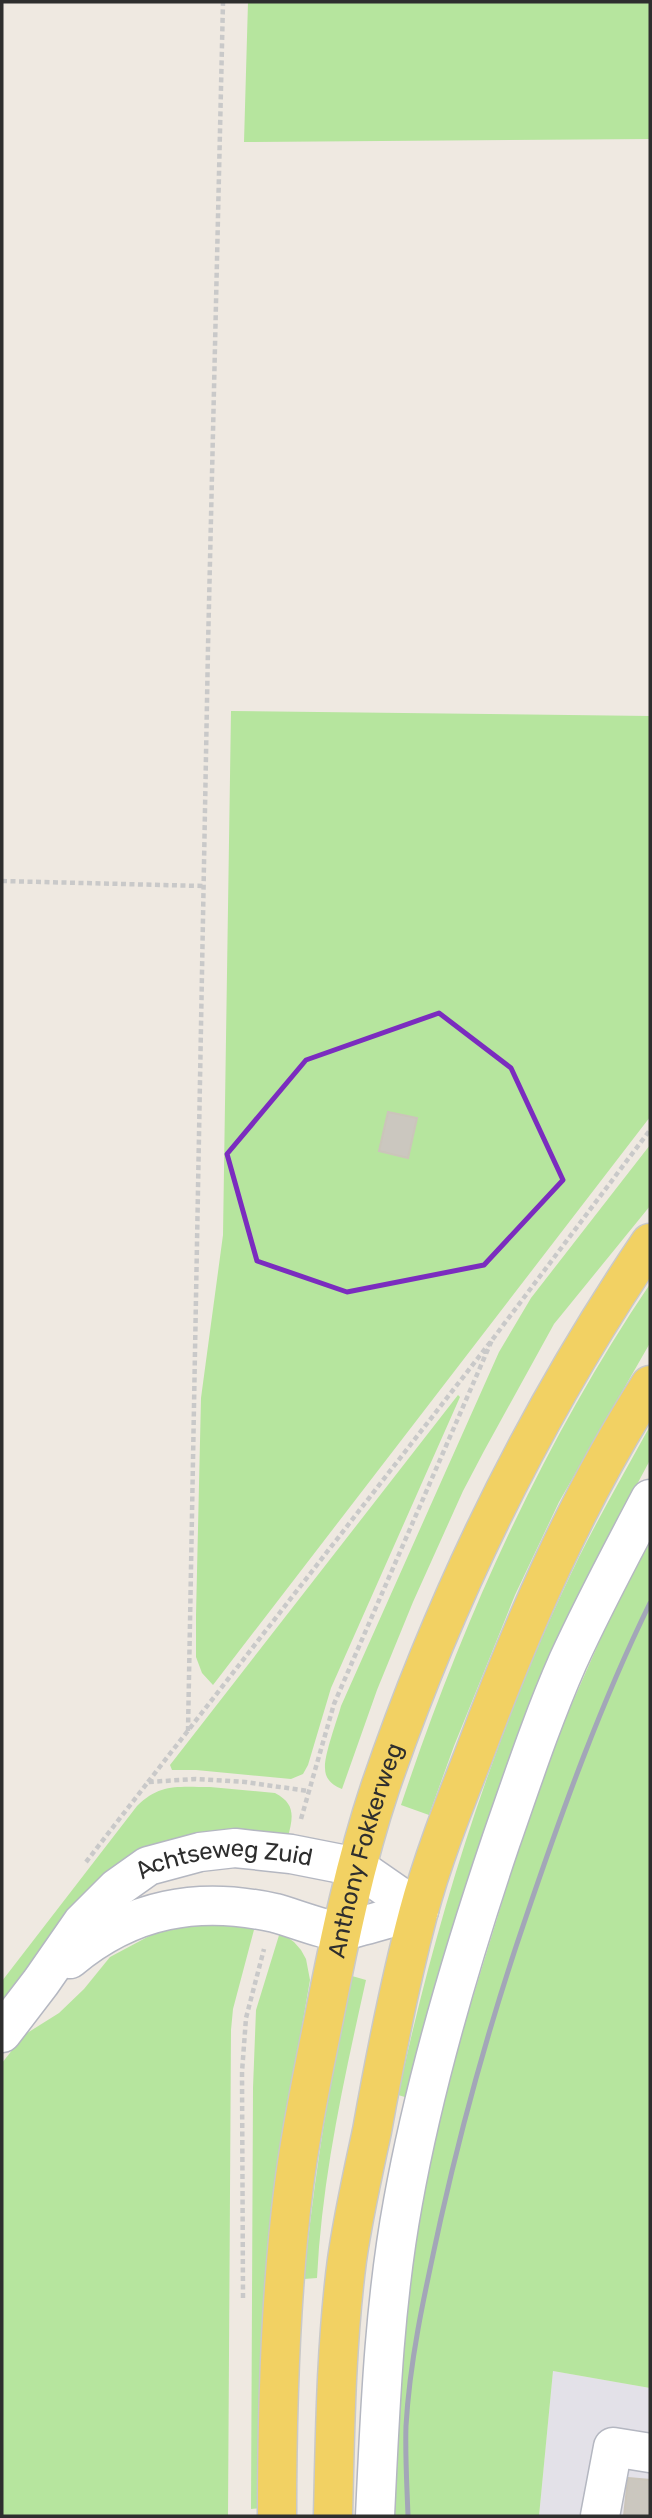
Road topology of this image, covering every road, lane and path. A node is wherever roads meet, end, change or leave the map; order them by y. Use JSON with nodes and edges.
{"nodes":[{"id":1,"x":223,"y":2,"type":"edge"},
{"id":2,"x":2,"y":881,"type":"edge"},
{"id":3,"x":203,"y":886,"type":"junction"},
{"id":4,"x":650,"y":1130,"type":"edge"},
{"id":5,"x":650,"y":1243,"type":"edge"},
{"id":6,"x":492,"y":1340,"type":"junction"},
{"id":7,"x":650,"y":1385,"type":"edge"},
{"id":8,"x":650,"y":1499,"type":"edge"},
{"id":9,"x":188,"y":1731,"type":"junction"},
{"id":10,"x":148,"y":1782,"type":"dead end"},
{"id":11,"x":292,"y":1854,"type":"junction"},
{"id":12,"x":357,"y":1867,"type":"junction"},
{"id":13,"x":419,"y":1910,"type":"junction"},
{"id":14,"x":274,"y":1913,"type":"junction"},
{"id":15,"x":341,"y":1931,"type":"junction"},
{"id":16,"x":41,"y":1982,"type":"junction"},
{"id":17,"x":2,"y":2033,"type":"edge"},
{"id":18,"x":243,"y":2305,"type":"dead end"},
{"id":19,"x":650,"y":2453,"type":"edge"},
{"id":20,"x":277,"y":2516,"type":"edge"},
{"id":21,"x":333,"y":2516,"type":"edge"},
{"id":22,"x":376,"y":2516,"type":"edge"},
{"id":23,"x":600,"y":2516,"type":"edge"}],
"edges":[{"from":1,"to":3,"type":"path"},
{"from":2,"to":3,"type":"path"},
{"from":3,"to":9,"type":"path"},
{"from":4,"to":6,"type":"path"},
{"from":5,"to":12,"type":"main road","name":"Anthony Fokkerweg"},
{"from":6,"to":9,"type":"path"},
{"from":6,"to":11,"type":"path"},
{"from":7,"to":13,"type":"main road"},
{"from":8,"to":22,"type":"street"},
{"from":9,"to":10,"type":"path"},
{"from":11,"to":12,"type":"street","name":"Achtseweg Zuid"},
{"from":11,"to":16,"type":"street","name":"Achtseweg Zuid"},
{"from":12,"to":13,"type":"street","name":"Achtseweg Zuid"},
{"from":12,"to":15,"type":"main road","name":"Anthony Fokkerweg"},
{"from":13,"to":15,"type":"street"},
{"from":13,"to":21,"type":"main road"},
{"from":14,"to":15,"type":"street","name":"Achtseweg Zuid"},
{"from":14,"to":16,"type":"street","name":"Achtseweg Zuid"},
{"from":14,"to":18,"type":"path"},
{"from":15,"to":20,"type":"main road","name":"Anthony Fokkerweg"},
{"from":16,"to":17,"type":"street","name":"Achtseweg Zuid"},
{"from":19,"to":23,"type":"street"}]}
